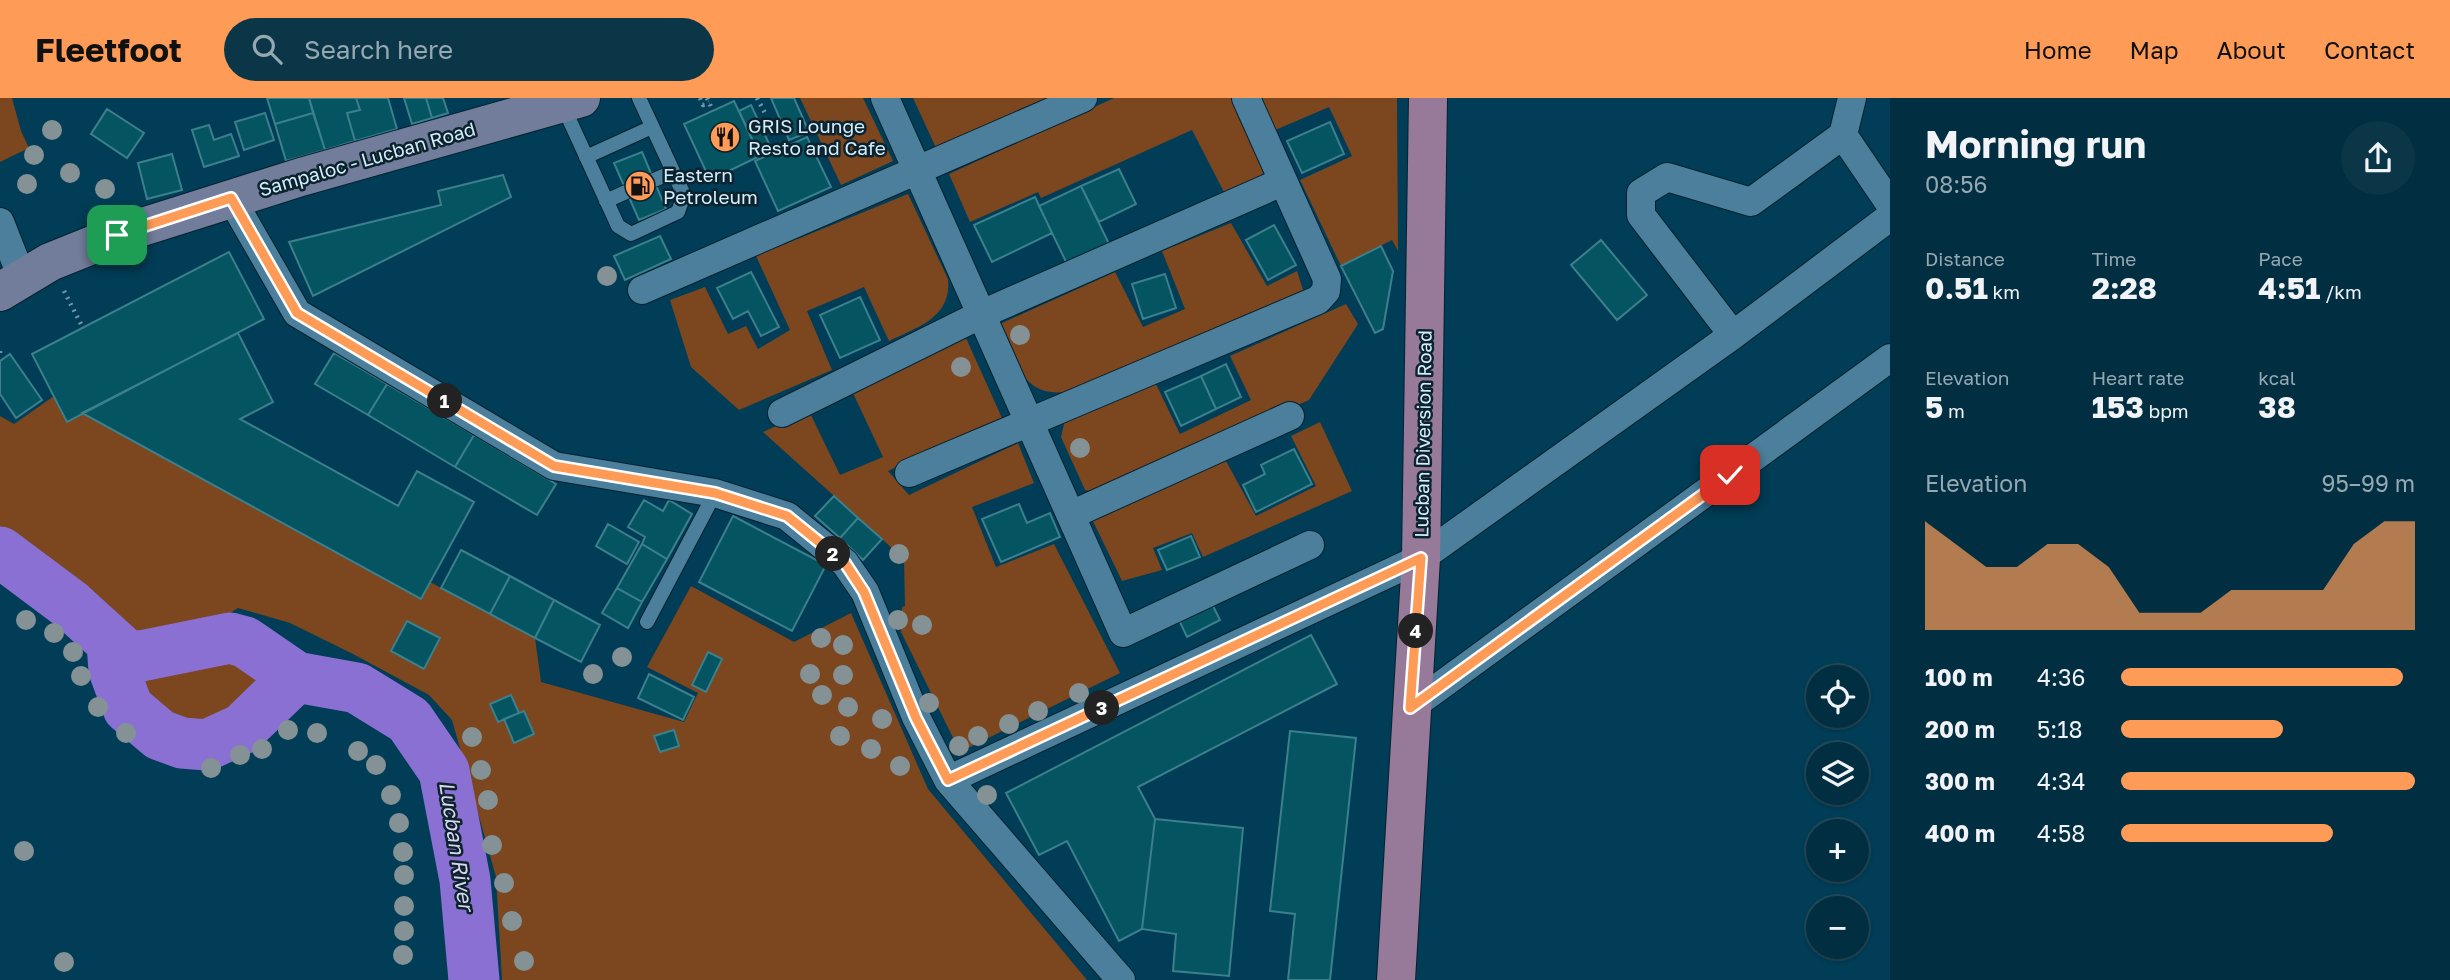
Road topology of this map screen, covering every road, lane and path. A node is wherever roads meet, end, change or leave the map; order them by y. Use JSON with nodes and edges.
{"nodes":[{"id":1,"x":639,"y":98,"type":"edge"},
{"id":2,"x":700,"y":98,"type":"edge"},
{"id":3,"x":757,"y":98,"type":"edge"},
{"id":4,"x":885,"y":98,"type":"edge"},
{"id":5,"x":1083,"y":98,"type":"edge"},
{"id":6,"x":1246,"y":98,"type":"edge"},
{"id":7,"x":1428,"y":98,"type":"edge"},
{"id":8,"x":1852,"y":98,"type":"edge"},
{"id":9,"x":708,"y":100,"type":"edge"},
{"id":10,"x":572,"y":102,"type":"edge"},
{"id":11,"x":713,"y":111,"type":"dead end"},
{"id":12,"x":765,"y":113,"type":"dead end"},
{"id":13,"x":652,"y":127,"type":"junction"},
{"id":14,"x":1843,"y":135,"type":"junction"},
{"id":15,"x":586,"y":157,"type":"junction"},
{"id":16,"x":917,"y":170,"type":"junction"},
{"id":17,"x":673,"y":172,"type":"junction"},
{"id":18,"x":654,"y":180,"type":"dead end"},
{"id":19,"x":1283,"y":182,"type":"junction"},
{"id":20,"x":626,"y":192,"type":"dead end"},
{"id":21,"x":231,"y":198,"type":"junction"},
{"id":22,"x":606,"y":201,"type":"junction"},
{"id":23,"x":1890,"y":204,"type":"edge"},
{"id":24,"x":1890,"y":217,"type":"edge"},
{"id":25,"x":0,"y":222,"type":"edge"},
{"id":26,"x":24,"y":277,"type":"edge"},
{"id":27,"x":642,"y":290,"type":"dead end"},
{"id":28,"x":982,"y":314,"type":"junction"},
{"id":29,"x":83,"y":328,"type":"dead end"},
{"id":30,"x":1733,"y":335,"type":"junction"},
{"id":31,"x":1890,"y":358,"type":"edge"},
{"id":32,"x":782,"y":414,"type":"dead end"},
{"id":33,"x":1290,"y":416,"type":"dead end"},
{"id":34,"x":1030,"y":422,"type":"junction"},
{"id":35,"x":909,"y":473,"type":"dead end"},
{"id":36,"x":715,"y":493,"type":"junction"},
{"id":37,"x":1071,"y":514,"type":"junction"},
{"id":38,"x":1310,"y":545,"type":"dead end"},
{"id":39,"x":1421,"y":558,"type":"junction"},
{"id":40,"x":647,"y":622,"type":"dead end"},
{"id":41,"x":1410,"y":708,"type":"junction"},
{"id":42,"x":948,"y":780,"type":"junction"},
{"id":43,"x":1121,"y":980,"type":"edge"},
{"id":44,"x":1396,"y":980,"type":"edge"}],
"edges":[{"from":1,"to":13,"type":"lane"},
{"from":2,"to":9,"type":"path"},
{"from":3,"to":12,"type":"path"},
{"from":4,"to":16,"type":"street"},
{"from":5,"to":16,"type":"street"},
{"from":6,"to":19,"type":"street"},
{"from":7,"to":39,"type":"main road","name":"Lucban Diversion Road"},
{"from":8,"to":14,"type":"street"},
{"from":9,"to":11,"type":"path"},
{"from":10,"to":15,"type":"lane"},
{"from":10,"to":21,"type":"main road","name":"Sampaloc - Lucban Road"},
{"from":13,"to":15,"type":"lane"},
{"from":13,"to":17,"type":"lane"},
{"from":14,"to":23,"type":"street"},
{"from":14,"to":30,"type":"street"},
{"from":15,"to":22,"type":"lane"},
{"from":16,"to":27,"type":"street"},
{"from":16,"to":28,"type":"street"},
{"from":17,"to":18,"type":"lane"},
{"from":17,"to":22,"type":"lane"},
{"from":19,"to":28,"type":"street"},
{"from":19,"to":34,"type":"street"},
{"from":20,"to":22,"type":"lane"},
{"from":21,"to":26,"type":"main road","name":"Sampaloc - Lucban Road"},
{"from":21,"to":36,"type":"street"},
{"from":24,"to":30,"type":"street"},
{"from":25,"to":26,"type":"street"},
{"from":26,"to":29,"type":"path"},
{"from":28,"to":32,"type":"street"},
{"from":28,"to":34,"type":"street"},
{"from":30,"to":39,"type":"street"},
{"from":31,"to":41,"type":"street"},
{"from":33,"to":37,"type":"street"},
{"from":34,"to":35,"type":"street"},
{"from":34,"to":37,"type":"street"},
{"from":36,"to":40,"type":"lane"},
{"from":36,"to":42,"type":"street"},
{"from":37,"to":38,"type":"street"},
{"from":39,"to":41,"type":"main road","name":"Lucban Diversion Road"},
{"from":39,"to":42,"type":"street"},
{"from":41,"to":44,"type":"main road","name":"Lucban Diversion Road"},
{"from":42,"to":43,"type":"street"}]}
